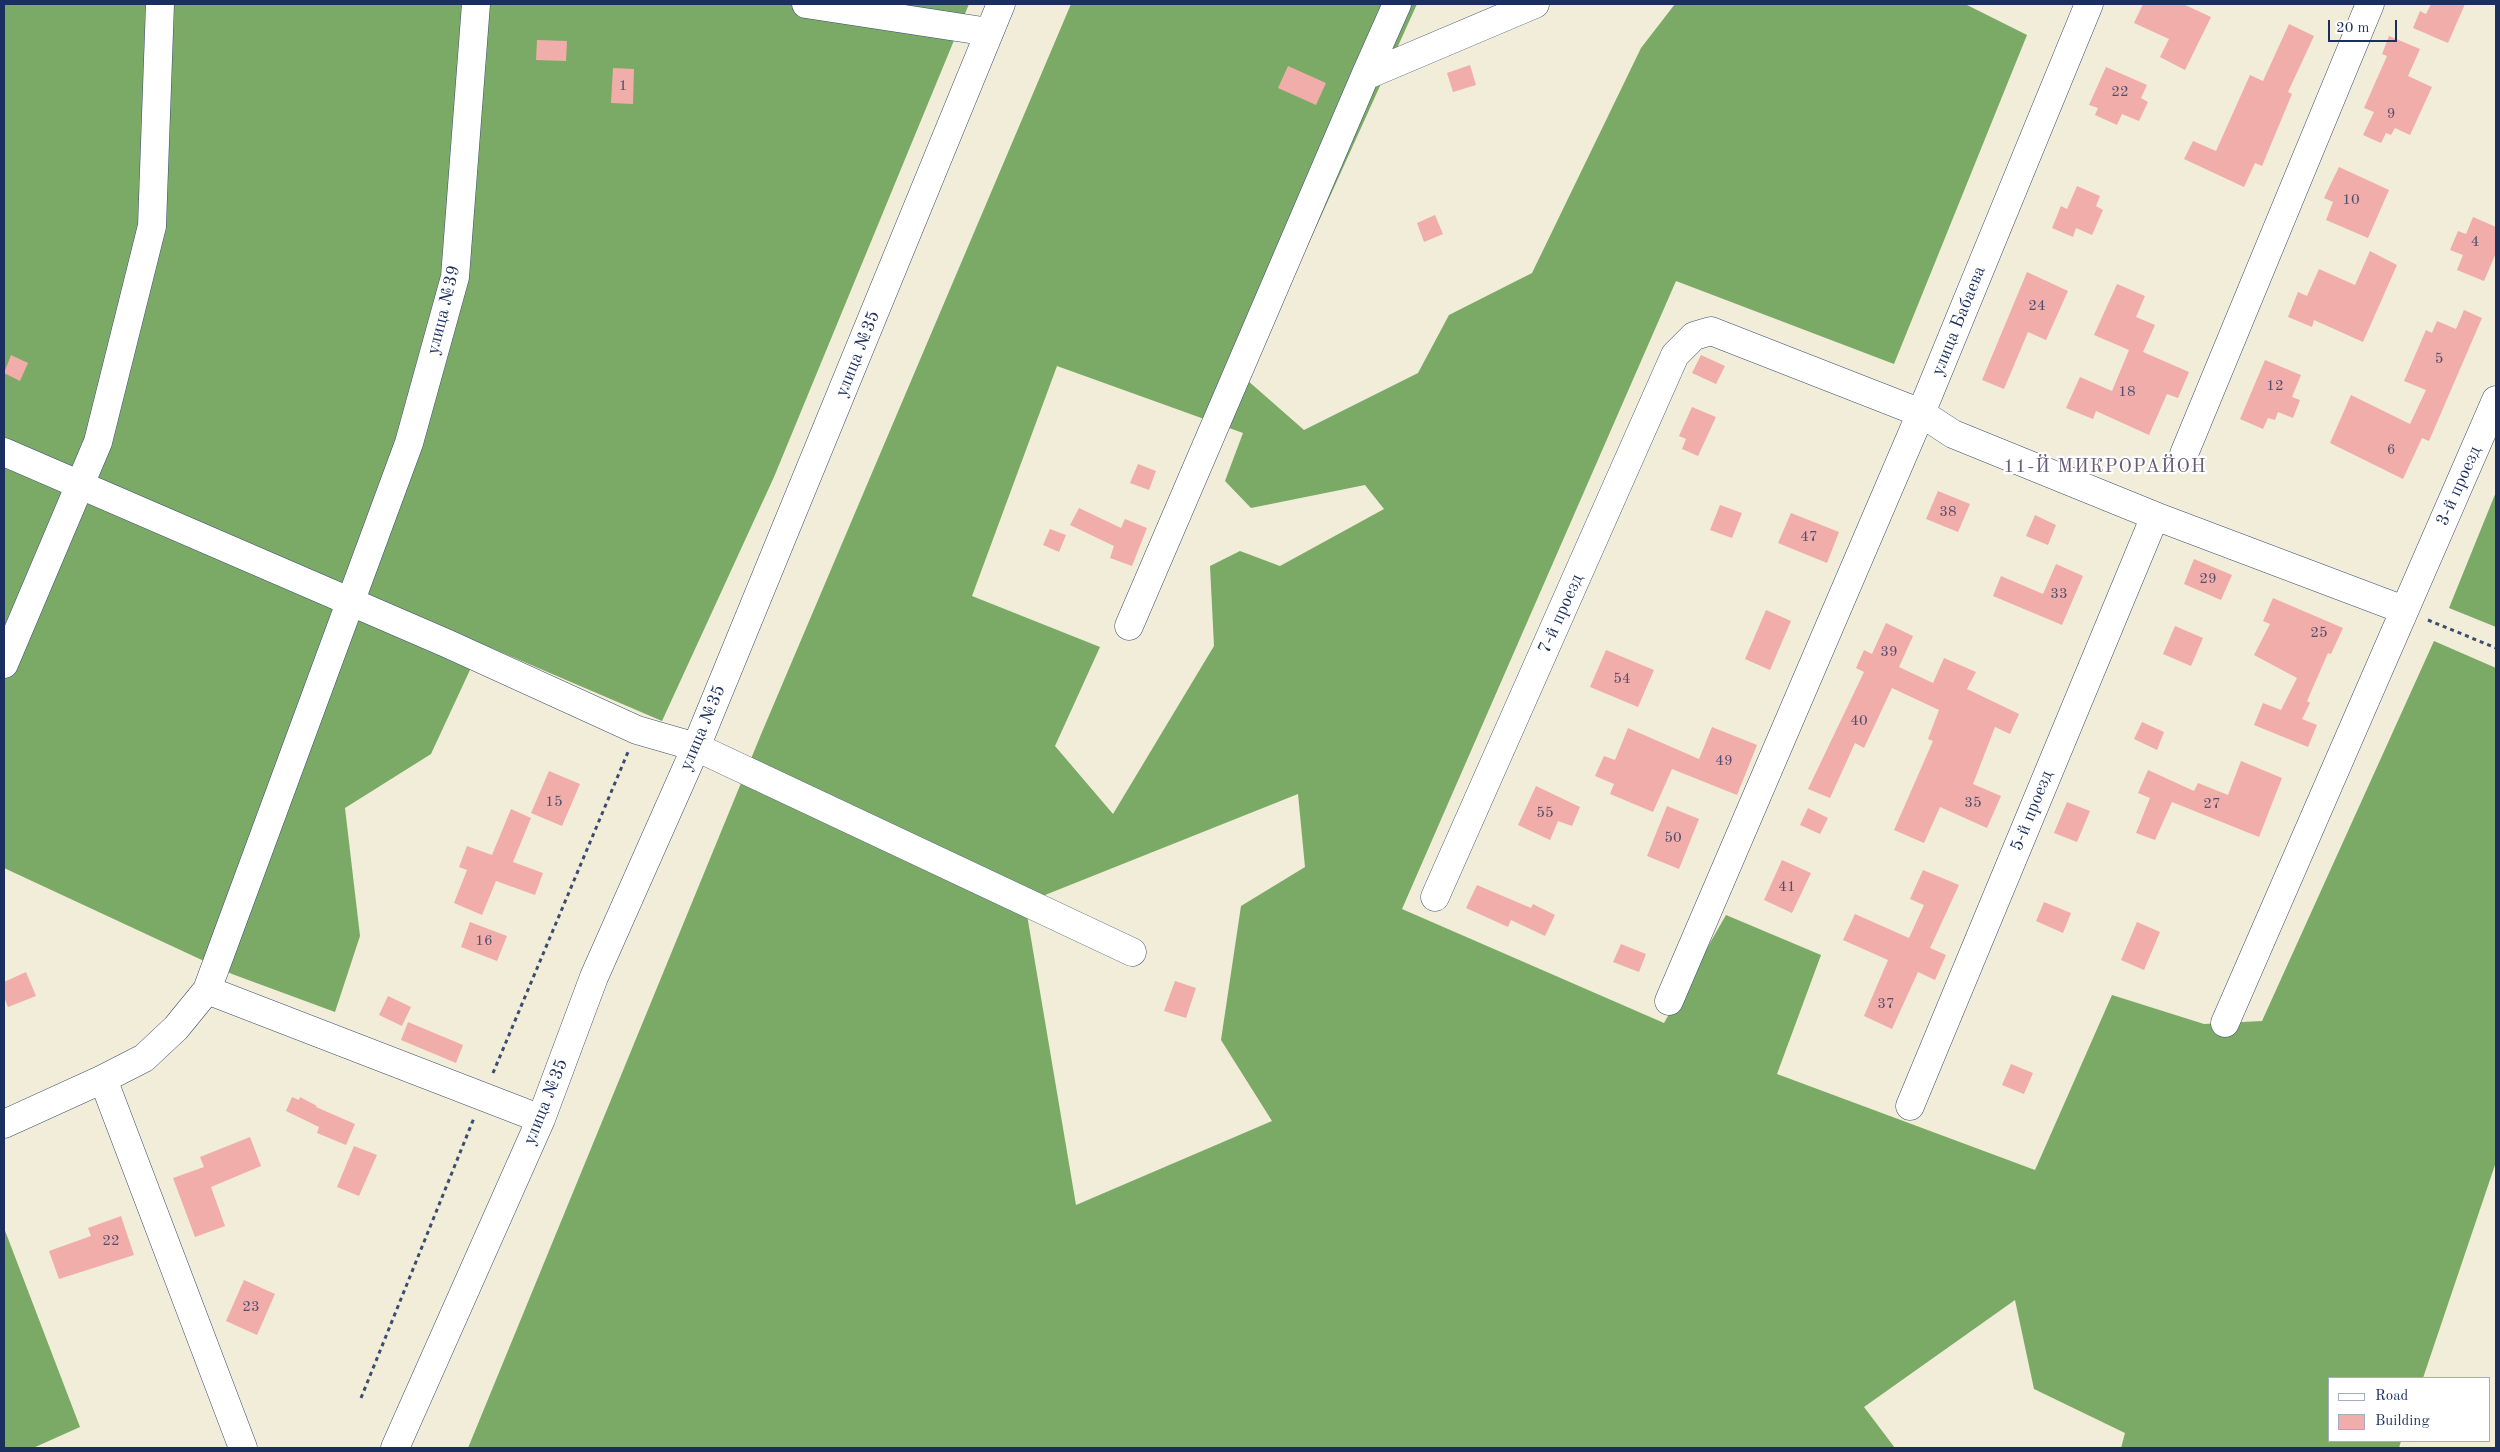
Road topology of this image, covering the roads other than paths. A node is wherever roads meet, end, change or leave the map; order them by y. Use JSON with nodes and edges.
{"nodes":[{"id":1,"x":160,"y":4,"type":"edge"},
{"id":2,"x":476,"y":4,"type":"edge"},
{"id":3,"x":806,"y":4,"type":"edge"},
{"id":4,"x":1001,"y":4,"type":"edge"},
{"id":5,"x":1397,"y":4,"type":"edge"},
{"id":6,"x":1535,"y":4,"type":"edge"},
{"id":7,"x":2089,"y":4,"type":"edge"},
{"id":8,"x":2370,"y":4,"type":"edge"},
{"id":9,"x":989,"y":32,"type":"junction"},
{"id":10,"x":1365,"y":76,"type":"junction"},
{"id":11,"x":2496,"y":400,"type":"edge"},
{"id":12,"x":1921,"y":413,"type":"junction"},
{"id":13,"x":4,"y":452,"type":"edge"},
{"id":14,"x":2184,"y":454,"type":"dead end"},
{"id":15,"x":80,"y":484,"type":"junction"},
{"id":16,"x":2155,"y":516,"type":"junction"},
{"id":17,"x":349,"y":603,"type":"junction"},
{"id":18,"x":2404,"y":610,"type":"junction"},
{"id":19,"x":1129,"y":626,"type":"dead end"},
{"id":20,"x":4,"y":664,"type":"edge"},
{"id":21,"x":696,"y":747,"type":"junction"},
{"id":22,"x":1435,"y":896,"type":"dead end"},
{"id":23,"x":1132,"y":952,"type":"dead end"},
{"id":24,"x":207,"y":990,"type":"junction"},
{"id":25,"x":1669,"y":1001,"type":"dead end"},
{"id":26,"x":2226,"y":1023,"type":"dead end"},
{"id":27,"x":103,"y":1079,"type":"junction"},
{"id":28,"x":1910,"y":1106,"type":"dead end"},
{"id":29,"x":541,"y":1119,"type":"junction"},
{"id":30,"x":4,"y":1124,"type":"edge"},
{"id":31,"x":243,"y":1448,"type":"edge"},
{"id":32,"x":395,"y":1448,"type":"edge"}],
"edges":[{"from":1,"to":15,"type":"street"},
{"from":2,"to":17,"type":"street","name":"улица №39"},
{"from":3,"to":9,"type":"street"},
{"from":4,"to":9,"type":"street","name":"улица №35"},
{"from":5,"to":10,"type":"street"},
{"from":6,"to":10,"type":"street"},
{"from":7,"to":12,"type":"street","name":"улица Бабаева"},
{"from":8,"to":14,"type":"street"},
{"from":9,"to":21,"type":"street","name":"улица №35"},
{"from":10,"to":19,"type":"street"},
{"from":11,"to":18,"type":"street","name":"3-й проезд"},
{"from":12,"to":16,"type":"street"},
{"from":12,"to":22,"type":"street","name":"7-й проезд"},
{"from":12,"to":25,"type":"street","name":"улица Бабаева"},
{"from":13,"to":15,"type":"street"},
{"from":15,"to":17,"type":"street"},
{"from":15,"to":20,"type":"street"},
{"from":16,"to":18,"type":"street"},
{"from":16,"to":28,"type":"street","name":"5-й проезд"},
{"from":17,"to":21,"type":"street"},
{"from":17,"to":24,"type":"street","name":"улица №39"},
{"from":18,"to":26,"type":"street","name":"3-й проезд"},
{"from":21,"to":23,"type":"street"},
{"from":21,"to":29,"type":"street","name":"улица №35"},
{"from":24,"to":27,"type":"street","name":"улица №39"},
{"from":24,"to":29,"type":"street"},
{"from":27,"to":30,"type":"street","name":"улица №39"},
{"from":27,"to":31,"type":"street"},
{"from":29,"to":32,"type":"street","name":"улица №35"}]}
